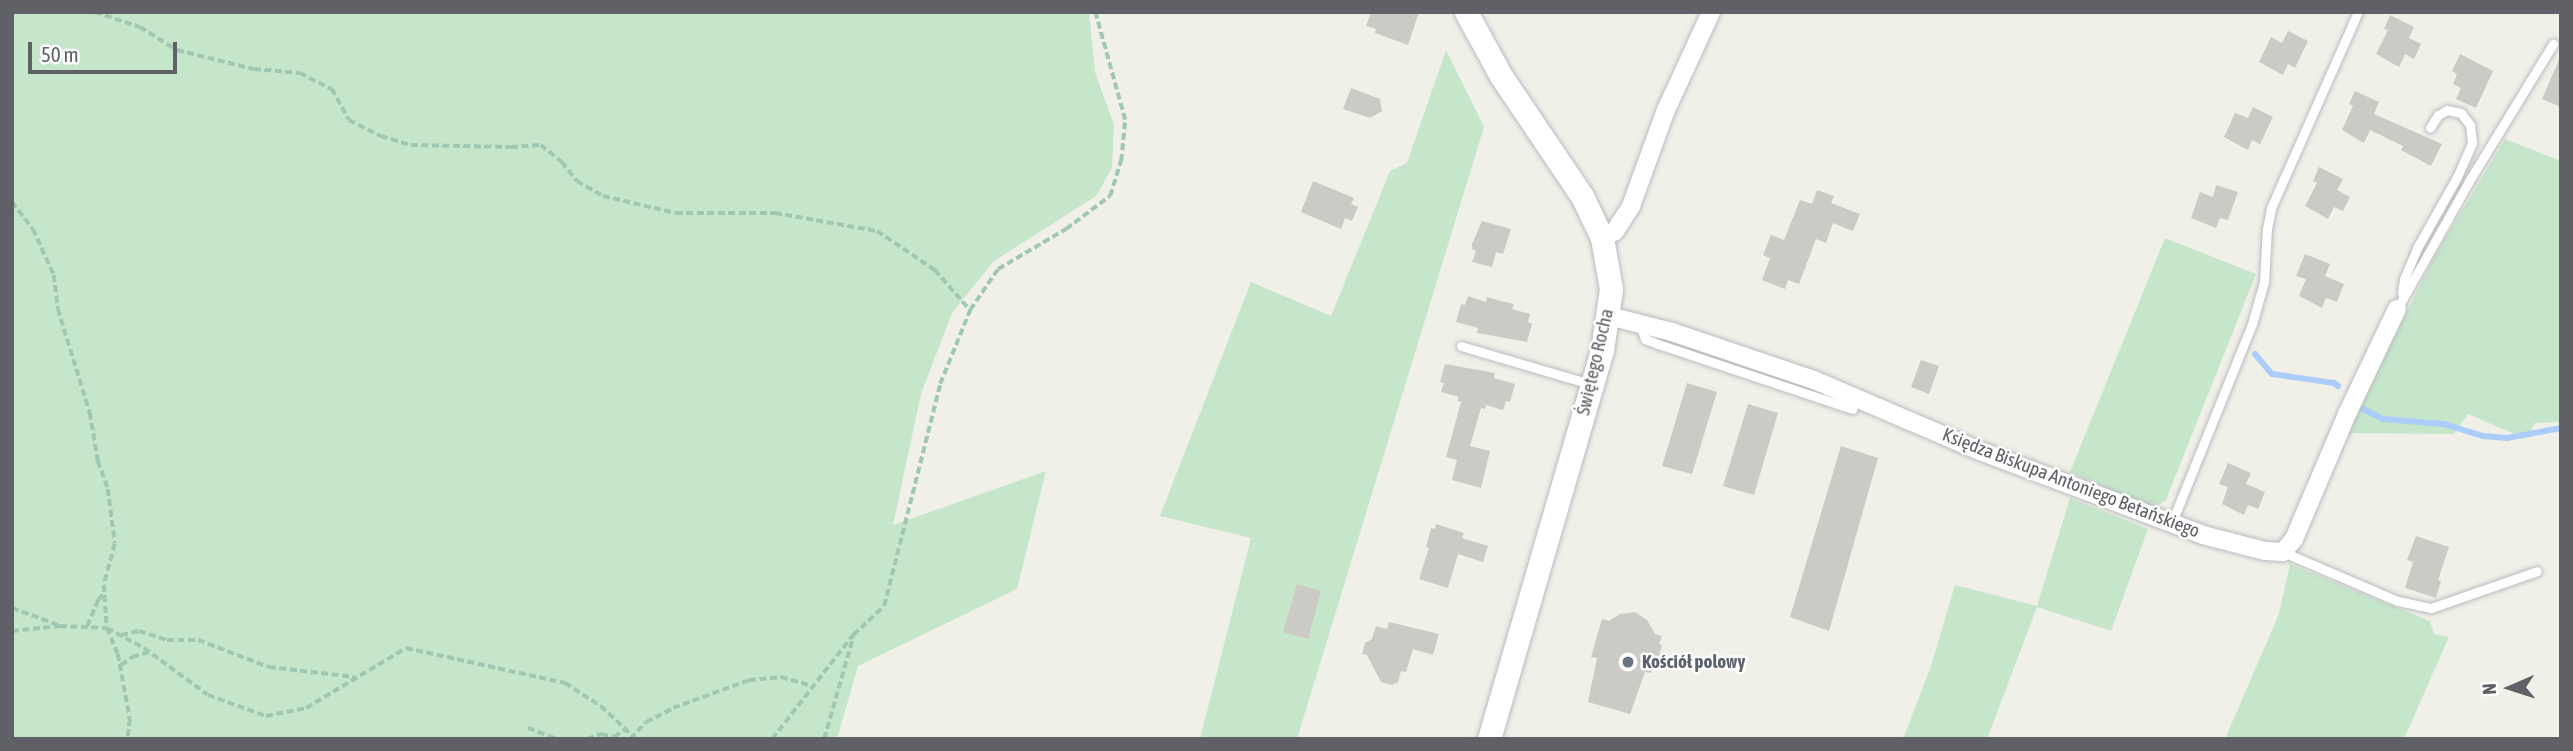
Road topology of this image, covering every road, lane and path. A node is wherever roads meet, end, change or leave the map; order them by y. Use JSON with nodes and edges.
{"nodes":[{"id":1,"x":96,"y":12,"type":"edge"},
{"id":2,"x":1095,"y":12,"type":"edge"},
{"id":3,"x":1466,"y":12,"type":"edge"},
{"id":4,"x":1711,"y":12,"type":"edge"},
{"id":5,"x":2358,"y":12,"type":"edge"},
{"id":6,"x":2553,"y":44,"type":"dead end"},
{"id":7,"x":2430,"y":128,"type":"dead end"},
{"id":8,"x":12,"y":202,"type":"edge"},
{"id":9,"x":1602,"y":238,"type":"junction"},
{"id":10,"x":2400,"y":305,"type":"junction"},
{"id":11,"x":970,"y":310,"type":"junction"},
{"id":12,"x":1609,"y":316,"type":"junction"},
{"id":13,"x":1640,"y":325,"type":"junction"},
{"id":14,"x":1461,"y":346,"type":"dead end"},
{"id":15,"x":1592,"y":384,"type":"junction"},
{"id":16,"x":1852,"y":409,"type":"dead end"},
{"id":17,"x":2172,"y":522,"type":"junction"},
{"id":18,"x":2283,"y":552,"type":"junction"},
{"id":19,"x":2537,"y":571,"type":"dead end"},
{"id":20,"x":105,"y":592,"type":"junction"},
{"id":21,"x":12,"y":608,"type":"edge"},
{"id":22,"x":60,"y":626,"type":"junction"},
{"id":23,"x":86,"y":627,"type":"junction"},
{"id":24,"x":107,"y":628,"type":"junction"},
{"id":25,"x":12,"y":631,"type":"edge"},
{"id":26,"x":120,"y":635,"type":"junction"},
{"id":27,"x":853,"y":635,"type":"junction"},
{"id":28,"x":150,"y":652,"type":"junction"},
{"id":29,"x":120,"y":666,"type":"junction"},
{"id":30,"x":356,"y":677,"type":"junction"},
{"id":31,"x":813,"y":686,"type":"junction"},
{"id":32,"x":528,"y":728,"type":"dead end"},
{"id":33,"x":627,"y":729,"type":"junction"},
{"id":34,"x":632,"y":736,"type":"edge"},
{"id":35,"x":128,"y":739,"type":"edge"},
{"id":36,"x":555,"y":739,"type":"edge"},
{"id":37,"x":587,"y":739,"type":"edge"},
{"id":38,"x":636,"y":739,"type":"edge"},
{"id":39,"x":772,"y":739,"type":"edge"},
{"id":40,"x":824,"y":739,"type":"edge"},
{"id":41,"x":1489,"y":739,"type":"edge"}],
"edges":[{"from":1,"to":11,"type":"path"},
{"from":2,"to":11,"type":"path"},
{"from":3,"to":9,"type":"street","name":"Świętego Rocha"},
{"from":4,"to":9,"type":"street"},
{"from":5,"to":17,"type":"lane"},
{"from":6,"to":10,"type":"lane"},
{"from":7,"to":10,"type":"lane"},
{"from":8,"to":20,"type":"path"},
{"from":9,"to":12,"type":"street","name":"Świętego Rocha"},
{"from":10,"to":18,"type":"street"},
{"from":11,"to":27,"type":"path"},
{"from":12,"to":13,"type":"street","name":"Księdza Biskupa Antoniego Betańskiego"},
{"from":12,"to":15,"type":"street","name":"Świętego Rocha"},
{"from":13,"to":16,"type":"lane"},
{"from":13,"to":17,"type":"street","name":"Księdza Biskupa Antoniego Betańskiego"},
{"from":14,"to":15,"type":"lane"},
{"from":15,"to":41,"type":"street","name":"Świętego Rocha"},
{"from":17,"to":18,"type":"street","name":"Księdza Biskupa Antoniego Betańskiego"},
{"from":18,"to":19,"type":"lane"},
{"from":20,"to":23,"type":"path"},
{"from":20,"to":24,"type":"path"},
{"from":21,"to":22,"type":"path"},
{"from":22,"to":23,"type":"path"},
{"from":22,"to":25,"type":"path"},
{"from":23,"to":24,"type":"path"},
{"from":24,"to":26,"type":"path"},
{"from":24,"to":29,"type":"path"},
{"from":26,"to":28,"type":"path"},
{"from":26,"to":30,"type":"path"},
{"from":27,"to":31,"type":"path"},
{"from":27,"to":40,"type":"path"},
{"from":28,"to":29,"type":"path"},
{"from":28,"to":30,"type":"path"},
{"from":29,"to":35,"type":"path"},
{"from":30,"to":33,"type":"path"},
{"from":31,"to":34,"type":"path"},
{"from":31,"to":39,"type":"path"},
{"from":32,"to":36,"type":"path"},
{"from":33,"to":34,"type":"path"},
{"from":33,"to":37,"type":"path"},
{"from":34,"to":38,"type":"path"}]}
